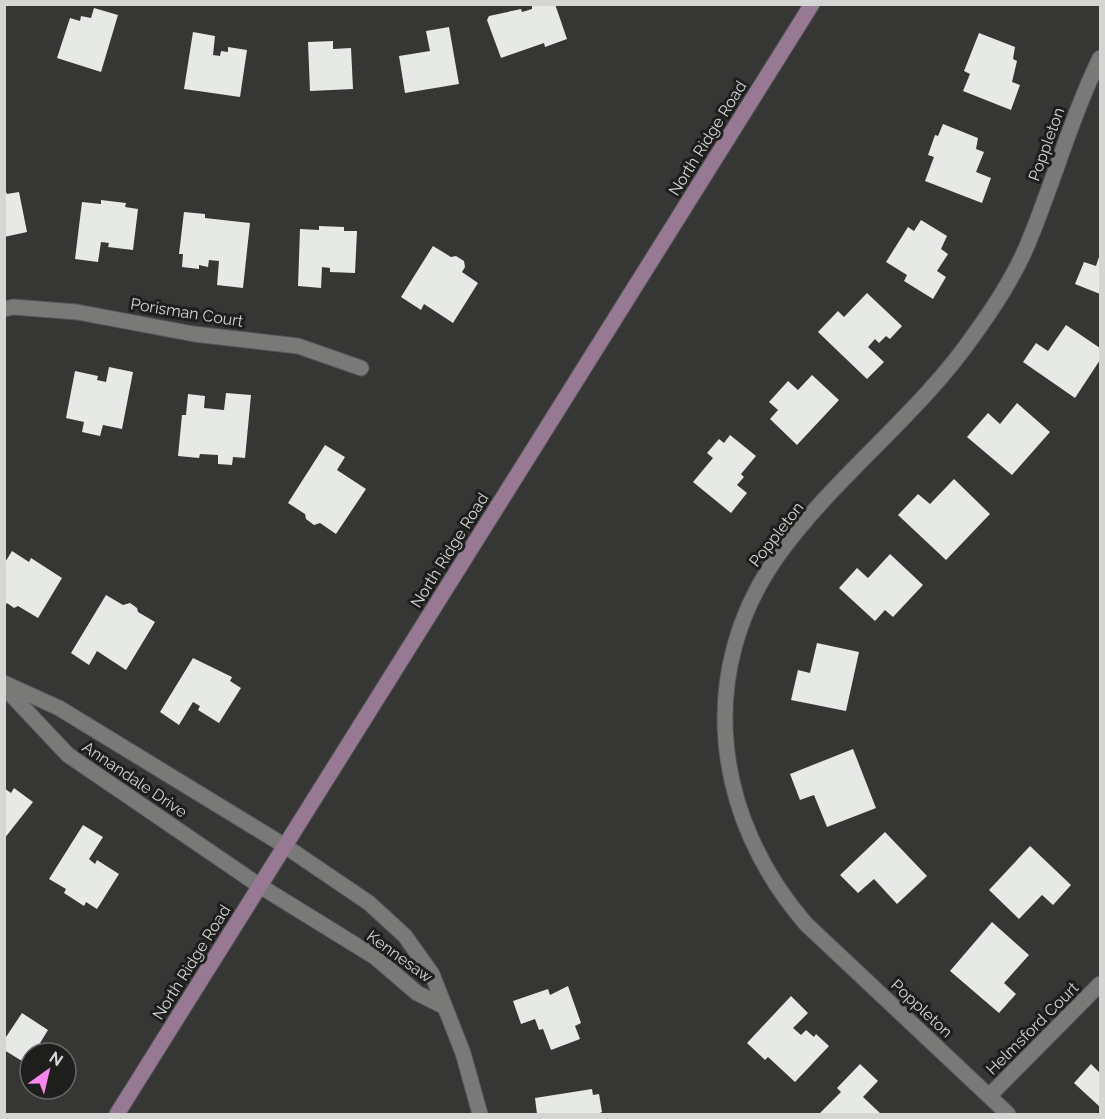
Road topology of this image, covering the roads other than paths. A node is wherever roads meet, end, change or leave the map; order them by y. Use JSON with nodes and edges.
{"nodes":[{"id":1,"x":812,"y":4,"type":"edge"},
{"id":2,"x":1101,"y":58,"type":"edge"},
{"id":3,"x":4,"y":309,"type":"edge"},
{"id":4,"x":361,"y":368,"type":"dead end"},
{"id":5,"x":4,"y":685,"type":"edge"},
{"id":6,"x":285,"y":846,"type":"junction"},
{"id":7,"x":260,"y":886,"type":"junction"},
{"id":8,"x":1101,"y":984,"type":"edge"},
{"id":9,"x":445,"y":1007,"type":"junction"},
{"id":10,"x":989,"y":1096,"type":"junction"},
{"id":11,"x":117,"y":1114,"type":"edge"},
{"id":12,"x":480,"y":1114,"type":"edge"},
{"id":13,"x":1008,"y":1114,"type":"edge"}],
"edges":[{"from":1,"to":6,"type":"street","name":"North Ridge Road"},
{"from":2,"to":10,"type":"street","name":"Poppleton"},
{"from":3,"to":4,"type":"street","name":"Porisman Court"},
{"from":5,"to":6,"type":"street","name":"Annandale Drive"},
{"from":5,"to":7,"type":"street","name":"Annandale Drive"},
{"from":6,"to":7,"type":"street","name":"North Ridge Road"},
{"from":6,"to":9,"type":"street","name":"Kennesaw"},
{"from":7,"to":9,"type":"street","name":"Kennesaw"},
{"from":7,"to":11,"type":"street","name":"North Ridge Road"},
{"from":8,"to":10,"type":"street","name":"Helmsford Court"},
{"from":9,"to":12,"type":"street"},
{"from":10,"to":13,"type":"street","name":"Poppleton"}]}
